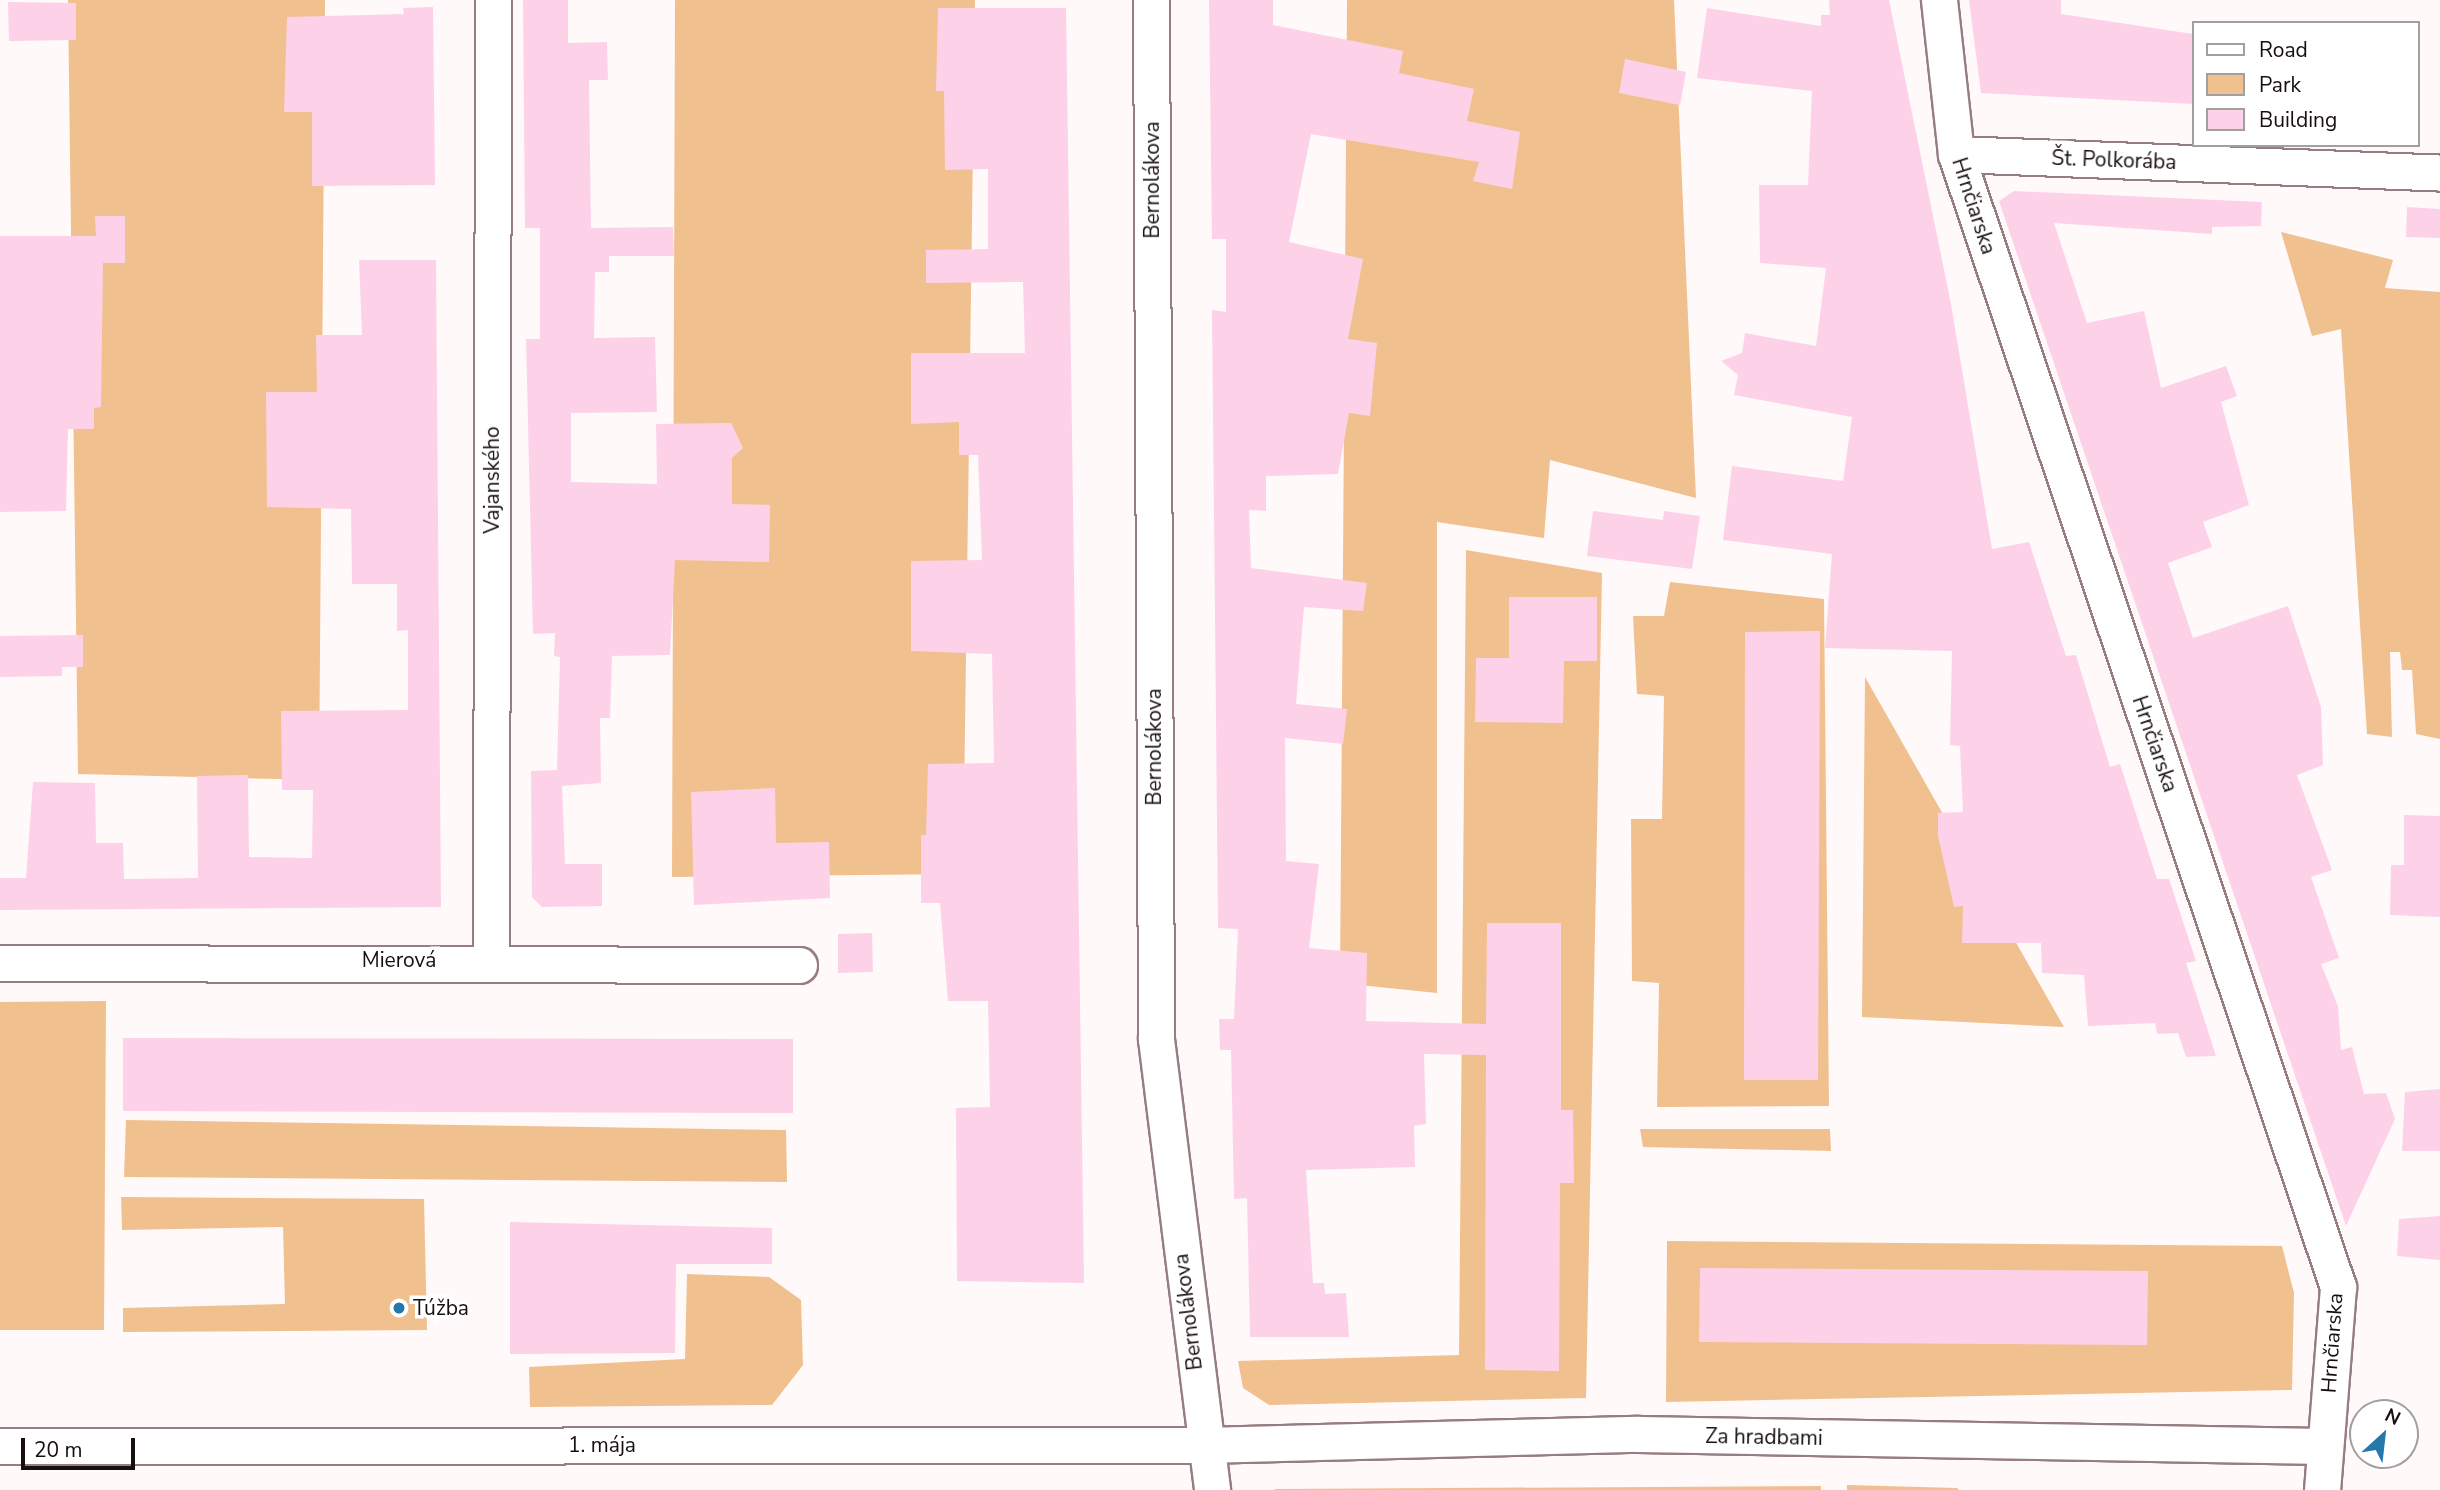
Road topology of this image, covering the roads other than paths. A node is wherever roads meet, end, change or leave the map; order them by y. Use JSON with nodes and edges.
{"nodes":[{"id":1,"x":493,"y":0,"type":"edge"},
{"id":2,"x":1151,"y":0,"type":"edge"},
{"id":3,"x":1939,"y":0,"type":"edge"},
{"id":4,"x":1956,"y":154,"type":"junction"},
{"id":5,"x":2440,"y":173,"type":"edge"},
{"id":6,"x":491,"y":959,"type":"junction"},
{"id":7,"x":0,"y":963,"type":"edge"},
{"id":8,"x":799,"y":965,"type":"dead end"},
{"id":9,"x":1204,"y":1445,"type":"junction"},
{"id":10,"x":0,"y":1446,"type":"edge"},
{"id":11,"x":2324,"y":1446,"type":"junction"},
{"id":12,"x":1212,"y":1490,"type":"edge"},
{"id":13,"x":2322,"y":1490,"type":"edge"}],
"edges":[{"from":1,"to":6,"type":"street","name":"Vajanského"},
{"from":2,"to":9,"type":"street","name":"Bernolákova"},
{"from":3,"to":4,"type":"street","name":"Hrnčiarska"},
{"from":4,"to":5,"type":"street","name":"Št. Polkorába"},
{"from":4,"to":11,"type":"street","name":"Hrnčiarska"},
{"from":6,"to":7,"type":"street","name":"Mierová"},
{"from":6,"to":8,"type":"street","name":"Mierová"},
{"from":9,"to":10,"type":"street","name":"1. mája"},
{"from":9,"to":11,"type":"street","name":"Za hradbami"},
{"from":9,"to":12,"type":"street","name":"Bernolákova"},
{"from":11,"to":13,"type":"street","name":"Hrnčiarska"}]}
